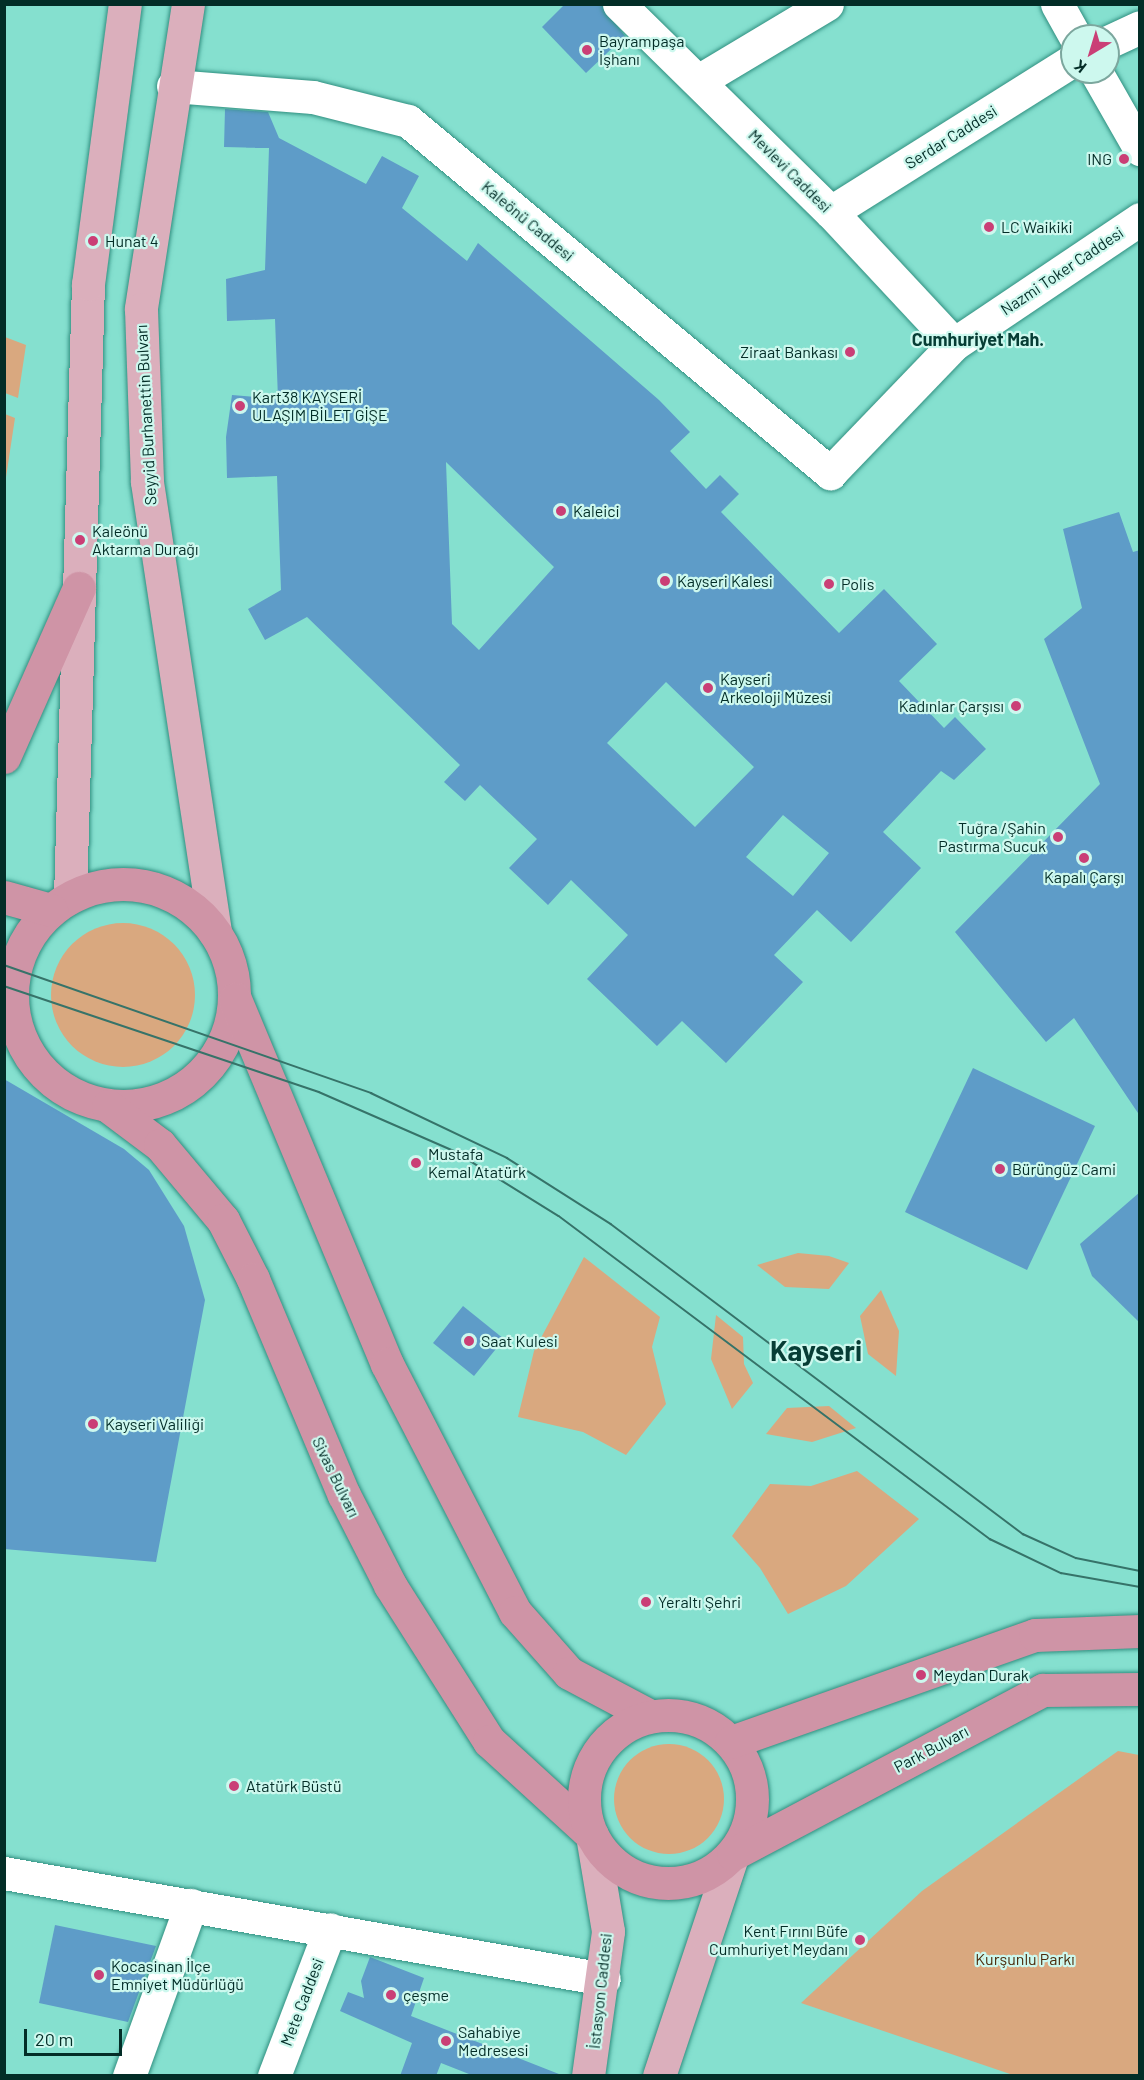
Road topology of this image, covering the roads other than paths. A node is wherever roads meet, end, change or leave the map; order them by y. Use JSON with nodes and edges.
{"nodes":[{"id":1,"x":125,"y":4,"type":"edge"},
{"id":2,"x":188,"y":4,"type":"edge"},
{"id":3,"x":619,"y":4,"type":"edge"},
{"id":4,"x":827,"y":4,"type":"edge"},
{"id":5,"x":1057,"y":4,"type":"edge"},
{"id":6,"x":1068,"y":24,"type":"edge"},
{"id":7,"x":1140,"y":27,"type":"edge"},
{"id":8,"x":1120,"y":36,"type":"edge"},
{"id":9,"x":1060,"y":69,"type":"edge"},
{"id":10,"x":700,"y":80,"type":"junction"},
{"id":11,"x":1103,"y":84,"type":"edge"},
{"id":12,"x":173,"y":86,"type":"junction"},
{"id":13,"x":1140,"y":148,"type":"edge"},
{"id":14,"x":831,"y":212,"type":"junction"},
{"id":15,"x":1140,"y":219,"type":"edge"},
{"id":16,"x":954,"y":344,"type":"junction"},
{"id":17,"x":830,"y":474,"type":"joint"},
{"id":18,"x":79,"y":588,"type":"junction"},
{"id":19,"x":4,"y":757,"type":"edge"},
{"id":20,"x":4,"y":897,"type":"edge"},
{"id":21,"x":61,"y":904,"type":"junction"},
{"id":22,"x":215,"y":933,"type":"junction"},
{"id":23,"x":235,"y":999,"type":"junction"},
{"id":24,"x":18,"y":1052,"type":"edge"},
{"id":25,"x":108,"y":1106,"type":"junction"},
{"id":26,"x":1140,"y":1631,"type":"edge"},
{"id":27,"x":1140,"y":1689,"type":"edge"},
{"id":28,"x":650,"y":1716,"type":"junction"},
{"id":29,"x":730,"y":1742,"type":"junction"},
{"id":30,"x":592,"y":1835,"type":"junction"},
{"id":31,"x":733,"y":1854,"type":"junction"},
{"id":32,"x":4,"y":1873,"type":"edge"},
{"id":33,"x":191,"y":1905,"type":"junction"},
{"id":34,"x":330,"y":1929,"type":"junction"},
{"id":35,"x":604,"y":1979,"type":"junction"},
{"id":36,"x":129,"y":2076,"type":"edge"},
{"id":37,"x":274,"y":2076,"type":"edge"},
{"id":38,"x":588,"y":2076,"type":"edge"},
{"id":39,"x":658,"y":2076,"type":"edge"}],
"edges":[{"from":1,"to":18,"type":"main road"},
{"from":2,"to":12,"type":"main road","name":"Seyyid Burhanettin Bulvarı"},
{"from":3,"to":10,"type":"street","name":"Mevlevi Caddesi"},
{"from":4,"to":10,"type":"street"},
{"from":5,"to":6,"type":"street"},
{"from":7,"to":8,"type":"street"},
{"from":9,"to":14,"type":"street","name":"Serdar Caddesi"},
{"from":10,"to":14,"type":"street","name":"Mevlevi Caddesi"},
{"from":11,"to":13,"type":"street"},
{"from":12,"to":17,"type":"street","name":"Kaleönü Caddesi"},
{"from":12,"to":22,"type":"main road","name":"Seyyid Burhanettin Bulvarı"},
{"from":14,"to":16,"type":"street","name":"Mevlevi Caddesi"},
{"from":15,"to":16,"type":"street","name":"Nazmi Toker Caddesi"},
{"from":16,"to":17,"type":"street","name":"Nazmi Toker Caddesi"},
{"from":18,"to":19,"type":"highway"},
{"from":18,"to":21,"type":"main road"},
{"from":20,"to":21,"type":"highway"},
{"from":21,"to":22,"type":"highway"},
{"from":21,"to":24,"type":"highway"},
{"from":22,"to":23,"type":"highway"},
{"from":23,"to":25,"type":"highway"},
{"from":23,"to":28,"type":"highway"},
{"from":24,"to":25,"type":"highway"},
{"from":25,"to":30,"type":"highway","name":"Sivas Bulvarı"},
{"from":26,"to":29,"type":"highway"},
{"from":27,"to":31,"type":"highway","name":"Park Bulvarı"},
{"from":28,"to":29,"type":"highway"},
{"from":28,"to":30,"type":"highway"},
{"from":29,"to":31,"type":"highway"},
{"from":30,"to":31,"type":"highway"},
{"from":30,"to":35,"type":"main road","name":"İstasyon Caddesi"},
{"from":31,"to":39,"type":"main road"},
{"from":32,"to":33,"type":"street"},
{"from":33,"to":34,"type":"street"},
{"from":33,"to":36,"type":"street"},
{"from":34,"to":35,"type":"street"},
{"from":34,"to":37,"type":"street","name":"Mete Caddesi"},
{"from":35,"to":38,"type":"main road","name":"İstasyon Caddesi"}]}
